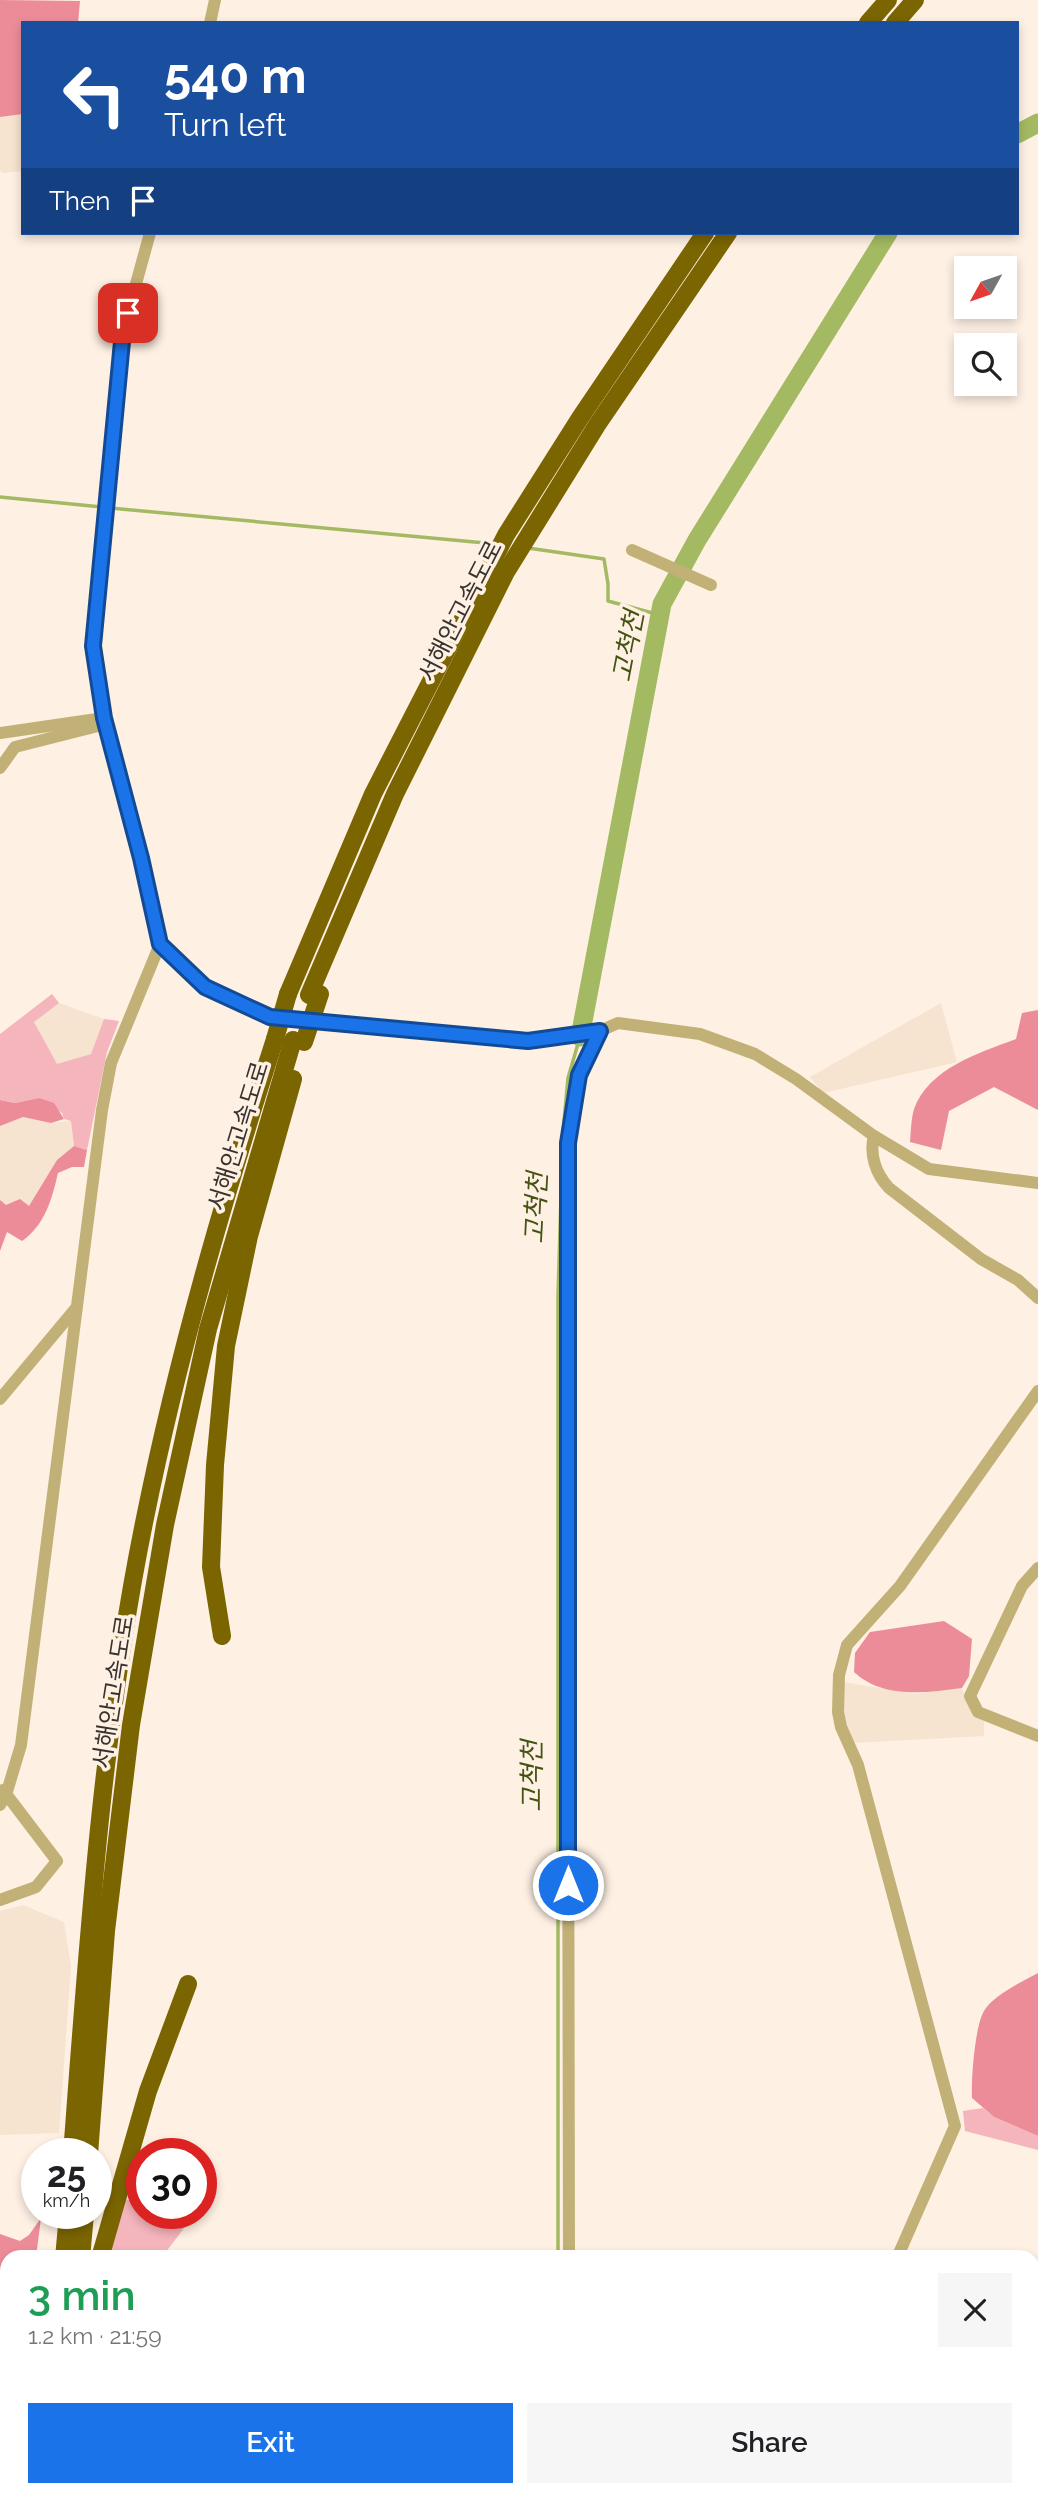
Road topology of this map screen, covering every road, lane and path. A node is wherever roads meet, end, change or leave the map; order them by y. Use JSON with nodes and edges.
{"nodes":[{"id":1,"x":888,"y":0,"type":"edge"},
{"id":2,"x":915,"y":0,"type":"edge"},
{"id":3,"x":213,"y":3,"type":"edge"},
{"id":4,"x":210,"y":21,"type":"edge"},
{"id":5,"x":870,"y":21,"type":"edge"},
{"id":6,"x":897,"y":21,"type":"edge"},
{"id":7,"x":149,"y":235,"type":"edge"},
{"id":8,"x":704,"y":235,"type":"edge"},
{"id":9,"x":727,"y":235,"type":"edge"},
{"id":10,"x":632,"y":551,"type":"dead end"},
{"id":11,"x":707,"y":583,"type":"dead end"},
{"id":12,"x":105,"y":721,"type":"junction"},
{"id":13,"x":0,"y":733,"type":"edge"},
{"id":14,"x":0,"y":768,"type":"edge"},
{"id":15,"x":160,"y":944,"type":"junction"},
{"id":16,"x":596,"y":1031,"type":"junction"},
{"id":17,"x":299,"y":1041,"type":"junction"},
{"id":18,"x":874,"y":1136,"type":"junction"},
{"id":19,"x":1038,"y":1183,"type":"edge"},
{"id":20,"x":1038,"y":1298,"type":"edge"},
{"id":21,"x":77,"y":1307,"type":"junction"},
{"id":22,"x":1038,"y":1391,"type":"edge"},
{"id":23,"x":0,"y":1399,"type":"edge"},
{"id":24,"x":1038,"y":1568,"type":"edge"},
{"id":25,"x":222,"y":1636,"type":"dead end"},
{"id":26,"x":1038,"y":1736,"type":"edge"},
{"id":27,"x":2,"y":1796,"type":"edge"},
{"id":28,"x":0,"y":1900,"type":"edge"},
{"id":29,"x":188,"y":1984,"type":"dead end"},
{"id":30,"x":73,"y":2138,"type":"edge"},
{"id":31,"x":90,"y":2138,"type":"edge"},
{"id":32,"x":67,"y":2229,"type":"edge"},
{"id":33,"x":84,"y":2229,"type":"edge"},
{"id":34,"x":65,"y":2250,"type":"edge"},
{"id":35,"x":82,"y":2250,"type":"edge"},
{"id":36,"x":102,"y":2250,"type":"edge"},
{"id":37,"x":569,"y":2250,"type":"edge"},
{"id":38,"x":901,"y":2250,"type":"edge"}],
"edges":[{"from":1,"to":5,"type":"highway"},
{"from":2,"to":6,"type":"highway"},
{"from":3,"to":4,"type":"street"},
{"from":7,"to":12,"type":"street"},
{"from":8,"to":30,"type":"highway","name":"서해안고속도로","bridge":true},
{"from":9,"to":17,"type":"highway","name":"서해안고속도로","bridge":true},
{"from":10,"to":11,"type":"street"},
{"from":12,"to":13,"type":"street"},
{"from":12,"to":14,"type":"street"},
{"from":12,"to":15,"type":"street"},
{"from":15,"to":16,"type":"street"},
{"from":15,"to":21,"type":"street"},
{"from":16,"to":18,"type":"street"},
{"from":16,"to":37,"type":"street"},
{"from":17,"to":25,"type":"highway"},
{"from":17,"to":31,"type":"highway","name":"서해안고속도로"},
{"from":18,"to":19,"type":"street"},
{"from":18,"to":20,"type":"street"},
{"from":21,"to":23,"type":"street"},
{"from":21,"to":27,"type":"street"},
{"from":22,"to":38,"type":"street"},
{"from":24,"to":26,"type":"street"},
{"from":27,"to":28,"type":"street"},
{"from":29,"to":36,"type":"highway"},
{"from":32,"to":34,"type":"highway"},
{"from":33,"to":35,"type":"highway"}]}
